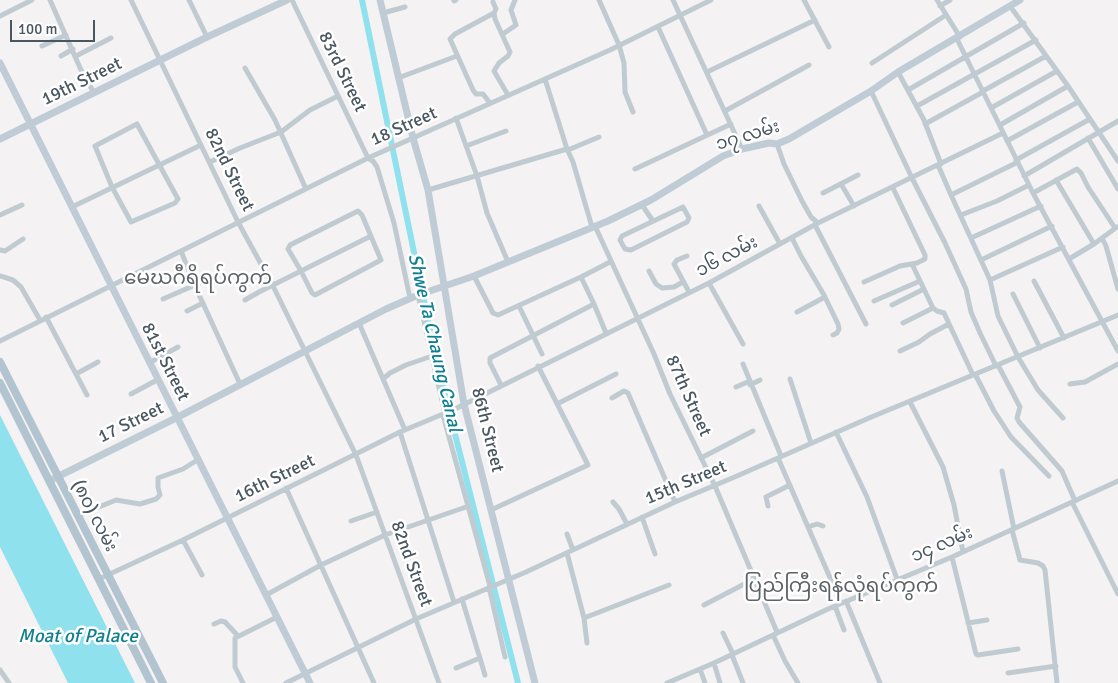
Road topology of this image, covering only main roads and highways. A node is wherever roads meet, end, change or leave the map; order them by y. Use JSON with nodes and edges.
{"nodes":[{"id":1,"x":0,"y":362,"type":"edge"},
{"id":2,"x":0,"y":383,"type":"edge"},
{"id":3,"x":151,"y":683,"type":"edge"},
{"id":4,"x":162,"y":683,"type":"edge"}],
"edges":[{"from":1,"to":4,"type":"main road","name":"(၈၀) လမ်း"},
{"from":2,"to":3,"type":"main road","name":"(၈၀) လမ်း"}]}
